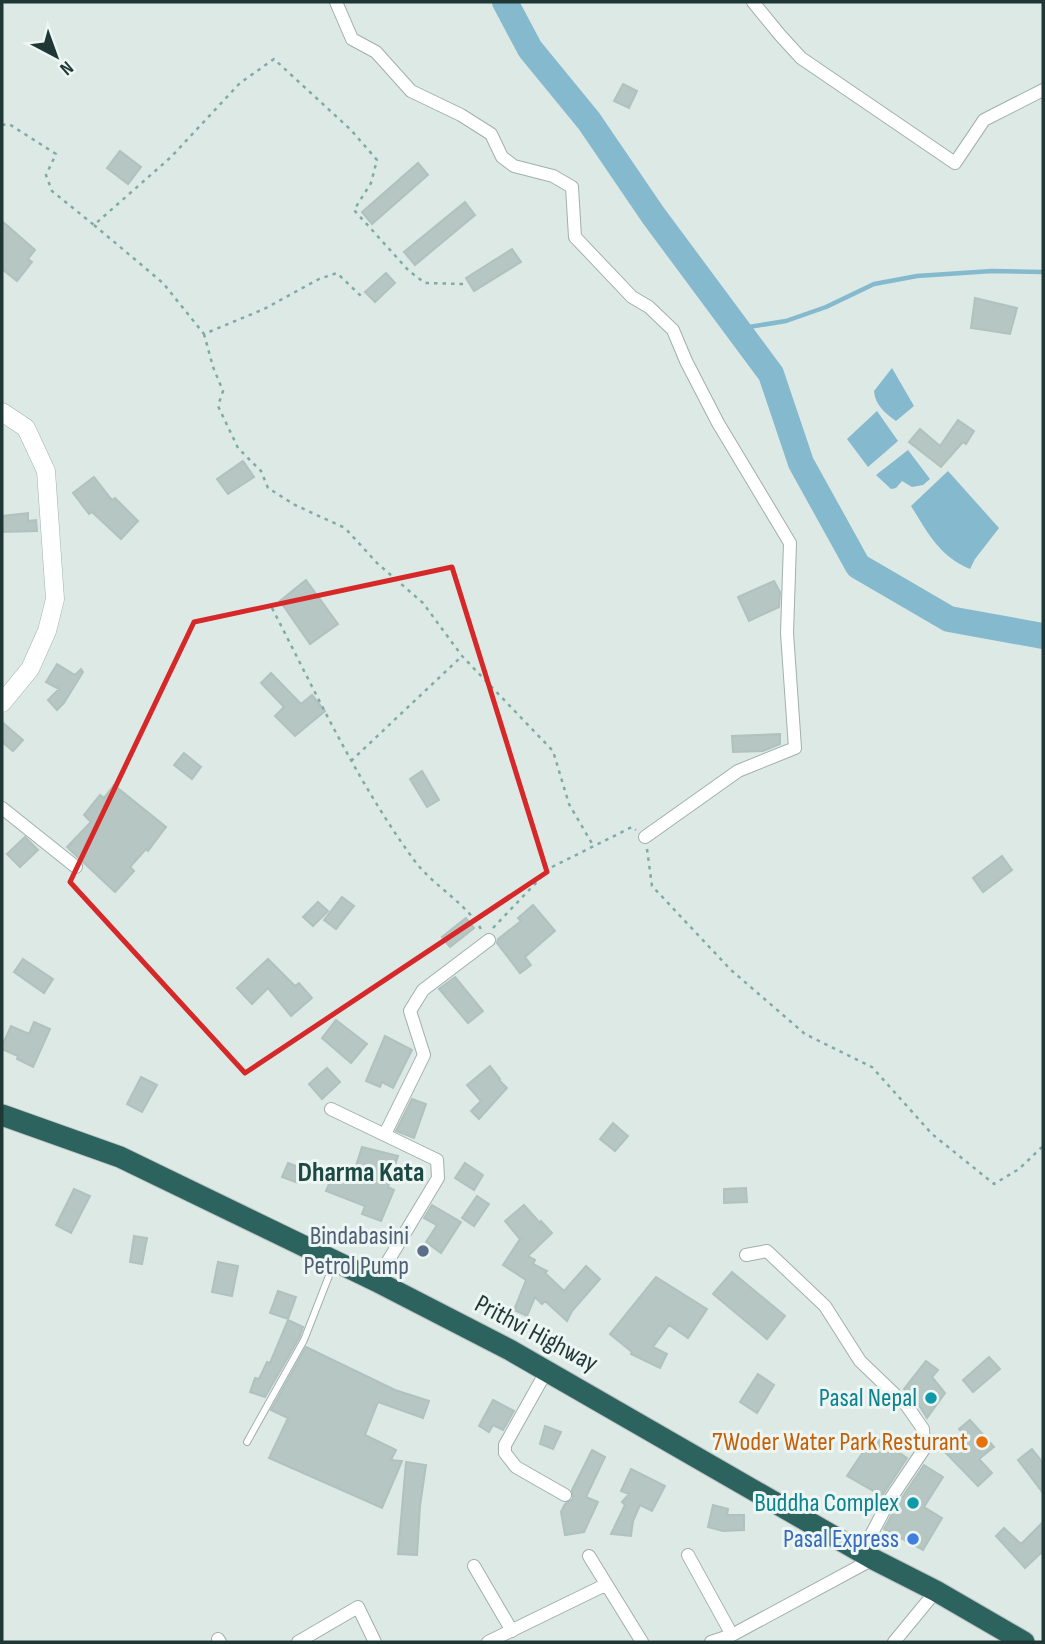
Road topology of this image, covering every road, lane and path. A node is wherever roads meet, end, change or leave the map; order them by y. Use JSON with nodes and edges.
{"nodes":[{"id":1,"x":336,"y":2,"type":"edge"},
{"id":2,"x":753,"y":2,"type":"edge"},
{"id":3,"x":1043,"y":90,"type":"edge"},
{"id":4,"x":2,"y":125,"type":"edge"},
{"id":5,"x":94,"y":225,"type":"junction"},
{"id":6,"x":463,"y":284,"type":"dead end"},
{"id":7,"x":362,"y":297,"type":"dead end"},
{"id":8,"x":204,"y":334,"type":"junction"},
{"id":9,"x":2,"y":412,"type":"edge"},
{"id":10,"x":272,"y":608,"type":"dead end"},
{"id":11,"x":462,"y":656,"type":"junction"},
{"id":12,"x":2,"y":703,"type":"edge"},
{"id":13,"x":351,"y":761,"type":"junction"},
{"id":14,"x":2,"y":808,"type":"edge"},
{"id":15,"x":645,"y":837,"type":"junction"},
{"id":16,"x":594,"y":847,"type":"junction"},
{"id":17,"x":76,"y":867,"type":"dead end"},
{"id":18,"x":489,"y":940,"type":"junction"},
{"id":19,"x":331,"y":1110,"type":"dead end"},
{"id":20,"x":2,"y":1115,"type":"edge"},
{"id":21,"x":385,"y":1134,"type":"junction"},
{"id":22,"x":1043,"y":1146,"type":"edge"},
{"id":23,"x":746,"y":1255,"type":"dead end"},
{"id":24,"x":335,"y":1261,"type":"junction"},
{"id":25,"x":376,"y":1281,"type":"junction"},
{"id":26,"x":547,"y":1370,"type":"junction"},
{"id":27,"x":247,"y":1442,"type":"dead end"},
{"id":28,"x":565,"y":1494,"type":"dead end"},
{"id":29,"x":688,"y":1555,"type":"dead end"},
{"id":30,"x":867,"y":1555,"type":"junction"},
{"id":31,"x":589,"y":1556,"type":"dead end"},
{"id":32,"x":474,"y":1566,"type":"dead end"},
{"id":33,"x":605,"y":1585,"type":"junction"},
{"id":34,"x":936,"y":1591,"type":"junction"},
{"id":35,"x":512,"y":1631,"type":"junction"},
{"id":36,"x":732,"y":1635,"type":"junction"},
{"id":37,"x":1019,"y":1641,"type":"edge"},
{"id":38,"x":298,"y":1642,"type":"edge"},
{"id":39,"x":375,"y":1642,"type":"edge"},
{"id":40,"x":488,"y":1642,"type":"edge"},
{"id":41,"x":642,"y":1642,"type":"edge"},
{"id":42,"x":711,"y":1642,"type":"edge"},
{"id":43,"x":894,"y":1642,"type":"edge"}],
"edges":[{"from":1,"to":15,"type":"street"},
{"from":2,"to":3,"type":"street"},
{"from":4,"to":5,"type":"path"},
{"from":5,"to":6,"type":"path"},
{"from":5,"to":8,"type":"path"},
{"from":7,"to":8,"type":"path"},
{"from":8,"to":11,"type":"path"},
{"from":9,"to":12,"type":"main road"},
{"from":10,"to":13,"type":"path"},
{"from":11,"to":13,"type":"path"},
{"from":11,"to":16,"type":"path"},
{"from":13,"to":18,"type":"path"},
{"from":14,"to":17,"type":"street"},
{"from":15,"to":16,"type":"path"},
{"from":15,"to":22,"type":"path"},
{"from":16,"to":18,"type":"path"},
{"from":18,"to":21,"type":"street"},
{"from":19,"to":21,"type":"street"},
{"from":20,"to":24,"type":"highway","name":"Prithvi Highway"},
{"from":21,"to":25,"type":"street"},
{"from":23,"to":30,"type":"street"},
{"from":24,"to":25,"type":"highway","name":"Prithvi Highway"},
{"from":24,"to":27,"type":"lane"},
{"from":25,"to":26,"type":"highway","name":"Prithvi Highway"},
{"from":26,"to":28,"type":"street"},
{"from":26,"to":30,"type":"highway","name":"Prithvi Highway"},
{"from":29,"to":36,"type":"street"},
{"from":30,"to":34,"type":"highway","name":"Prithvi Highway"},
{"from":30,"to":36,"type":"street"},
{"from":31,"to":33,"type":"street"},
{"from":32,"to":35,"type":"street"},
{"from":33,"to":35,"type":"street"},
{"from":33,"to":41,"type":"street"},
{"from":34,"to":37,"type":"highway","name":"Prithvi Highway"},
{"from":34,"to":43,"type":"street"},
{"from":35,"to":40,"type":"street"},
{"from":36,"to":42,"type":"street"},
{"from":38,"to":39,"type":"street"}]}
